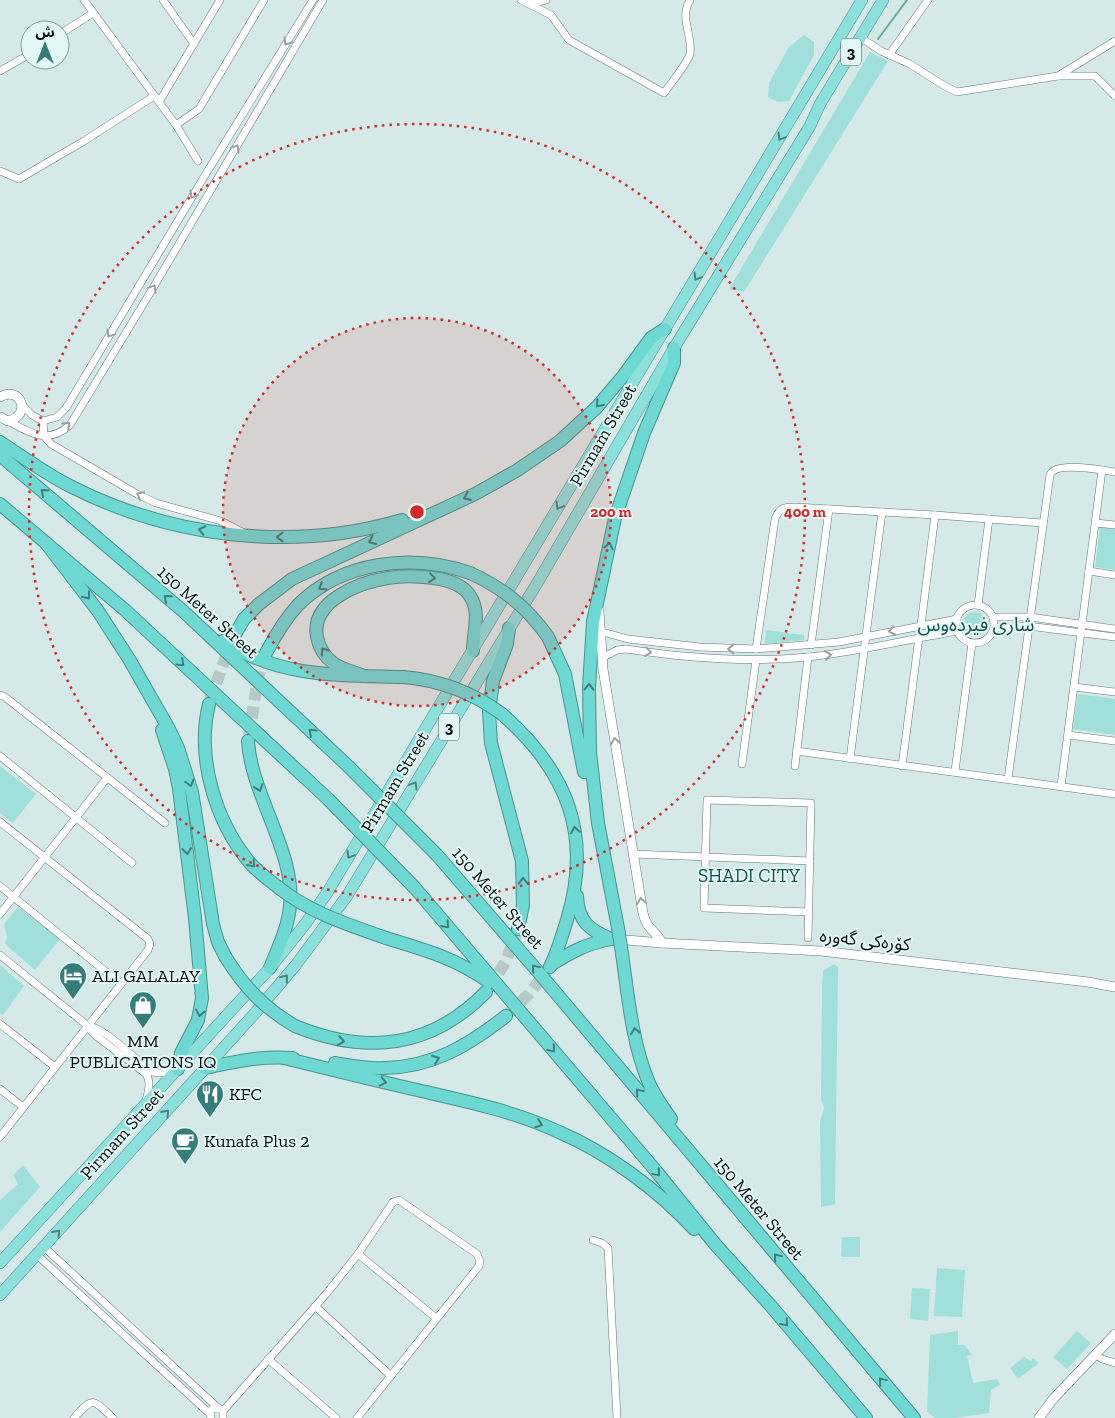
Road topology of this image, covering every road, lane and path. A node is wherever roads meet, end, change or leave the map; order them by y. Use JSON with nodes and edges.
{"nodes":[{"id":1,"x":84,"y":0,"type":"edge"},
{"id":2,"x":163,"y":0,"type":"edge"},
{"id":3,"x":220,"y":0,"type":"edge"},
{"id":4,"x":264,"y":0,"type":"edge"},
{"id":5,"x":313,"y":0,"type":"edge"},
{"id":6,"x":324,"y":0,"type":"edge"},
{"id":7,"x":546,"y":0,"type":"edge"},
{"id":8,"x":690,"y":0,"type":"edge"},
{"id":9,"x":862,"y":0,"type":"edge"},
{"id":10,"x":882,"y":0,"type":"edge"},
{"id":11,"x":928,"y":0,"type":"edge"},
{"id":12,"x":523,"y":1,"type":"edge"},
{"id":13,"x":93,"y":13,"type":"junction"},
{"id":14,"x":70,"y":28,"type":"edge"},
{"id":15,"x":860,"y":37,"type":"junction"},
{"id":16,"x":1115,"y":41,"type":"edge"},
{"id":17,"x":194,"y":44,"type":"junction"},
{"id":18,"x":889,"y":55,"type":"junction"},
{"id":19,"x":20,"y":60,"type":"edge"},
{"id":20,"x":276,"y":60,"type":"junction"},
{"id":21,"x":285,"y":66,"type":"junction"},
{"id":22,"x":0,"y":71,"type":"edge"},
{"id":23,"x":1058,"y":76,"type":"junction"},
{"id":24,"x":1115,"y":96,"type":"edge"},
{"id":25,"x":156,"y":99,"type":"junction"},
{"id":26,"x":176,"y":125,"type":"junction"},
{"id":27,"x":198,"y":161,"type":"dead end"},
{"id":28,"x":0,"y":171,"type":"edge"},
{"id":29,"x":207,"y":172,"type":"junction"},
{"id":30,"x":217,"y":180,"type":"junction"},
{"id":31,"x":666,"y":329,"type":"junction"},
{"id":32,"x":674,"y":348,"type":"junction"},
{"id":33,"x":0,"y":389,"type":"edge"},
{"id":34,"x":10,"y":394,"type":"junction"},
{"id":35,"x":0,"y":397,"type":"edge"},
{"id":36,"x":22,"y":405,"type":"junction"},
{"id":37,"x":4,"y":419,"type":"edge"},
{"id":38,"x":43,"y":421,"type":"junction"},
{"id":39,"x":0,"y":427,"type":"edge"},
{"id":40,"x":44,"y":436,"type":"junction"},
{"id":41,"x":0,"y":442,"type":"edge"},
{"id":42,"x":0,"y":454,"type":"edge"},
{"id":43,"x":1102,"y":470,"type":"junction"},
{"id":44,"x":1115,"y":472,"type":"edge"},
{"id":45,"x":0,"y":504,"type":"edge"},
{"id":46,"x":448,"y":505,"type":"junction"},
{"id":47,"x":829,"y":509,"type":"junction"},
{"id":48,"x":882,"y":512,"type":"junction"},
{"id":49,"x":935,"y":515,"type":"junction"},
{"id":50,"x":989,"y":519,"type":"junction"},
{"id":51,"x":1043,"y":523,"type":"junction"},
{"id":52,"x":1096,"y":523,"type":"junction"},
{"id":53,"x":1115,"y":525,"type":"edge"},
{"id":54,"x":251,"y":536,"type":"junction"},
{"id":55,"x":46,"y":543,"type":"junction"},
{"id":56,"x":1089,"y":571,"type":"junction"},
{"id":57,"x":1115,"y":575,"type":"edge"},
{"id":58,"x":599,"y":594,"type":"junction"},
{"id":59,"x":978,"y":605,"type":"junction"},
{"id":60,"x":183,"y":611,"type":"junction"},
{"id":61,"x":958,"y":618,"type":"junction"},
{"id":62,"x":993,"y":618,"type":"junction"},
{"id":63,"x":1030,"y":618,"type":"junction"},
{"id":64,"x":921,"y":625,"type":"junction"},
{"id":65,"x":1028,"y":626,"type":"junction"},
{"id":66,"x":509,"y":628,"type":"junction"},
{"id":67,"x":994,"y":628,"type":"junction"},
{"id":68,"x":1082,"y":628,"type":"junction"},
{"id":69,"x":1115,"y":629,"type":"edge"},
{"id":70,"x":600,"y":631,"type":"junction"},
{"id":71,"x":958,"y":631,"type":"junction"},
{"id":72,"x":234,"y":636,"type":"tunnel mouth"},
{"id":73,"x":866,"y":637,"type":"junction"},
{"id":74,"x":919,"y":637,"type":"junction"},
{"id":75,"x":1115,"y":637,"type":"edge"},
{"id":76,"x":972,"y":643,"type":"junction"},
{"id":77,"x":811,"y":645,"type":"junction"},
{"id":78,"x":756,"y":649,"type":"junction"},
{"id":79,"x":864,"y":649,"type":"junction"},
{"id":80,"x":473,"y":651,"type":"junction"},
{"id":81,"x":266,"y":652,"type":"tunnel mouth"},
{"id":82,"x":602,"y":658,"type":"junction"},
{"id":83,"x":808,"y":658,"type":"junction"},
{"id":84,"x":756,"y":660,"type":"junction"},
{"id":85,"x":364,"y":676,"type":"junction"},
{"id":86,"x":1074,"y":687,"type":"junction"},
{"id":87,"x":1115,"y":692,"type":"edge"},
{"id":88,"x":0,"y":695,"type":"edge"},
{"id":89,"x":153,"y":702,"type":"junction"},
{"id":90,"x":209,"y":704,"type":"tunnel mouth"},
{"id":91,"x":1068,"y":735,"type":"junction"},
{"id":92,"x":248,"y":741,"type":"tunnel mouth"},
{"id":93,"x":1115,"y":741,"type":"edge"},
{"id":94,"x":796,"y":752,"type":"junction"},
{"id":95,"x":0,"y":756,"type":"edge"},
{"id":96,"x":850,"y":759,"type":"junction"},
{"id":97,"x":742,"y":764,"type":"dead end"},
{"id":98,"x":794,"y":766,"type":"dead end"},
{"id":99,"x":902,"y":766,"type":"junction"},
{"id":100,"x":955,"y":772,"type":"junction"},
{"id":101,"x":107,"y":778,"type":"junction"},
{"id":102,"x":1008,"y":779,"type":"junction"},
{"id":103,"x":1061,"y":786,"type":"junction"},
{"id":104,"x":1115,"y":794,"type":"edge"},
{"id":105,"x":76,"y":818,"type":"junction"},
{"id":106,"x":0,"y":822,"type":"edge"},
{"id":107,"x":165,"y":823,"type":"dead end"},
{"id":108,"x":598,"y":823,"type":"junction"},
{"id":109,"x":633,"y":854,"type":"junction"},
{"id":110,"x":706,"y":857,"type":"junction"},
{"id":111,"x":45,"y":858,"type":"junction"},
{"id":112,"x":810,"y":861,"type":"junction"},
{"id":113,"x":132,"y":863,"type":"dead end"},
{"id":114,"x":577,"y":883,"type":"junction"},
{"id":115,"x":0,"y":886,"type":"edge"},
{"id":116,"x":14,"y":897,"type":"junction"},
{"id":117,"x":809,"y":912,"type":"junction"},
{"id":118,"x":0,"y":914,"type":"edge"},
{"id":119,"x":518,"y":929,"type":"tunnel mouth"},
{"id":120,"x":614,"y":934,"type":"junction"},
{"id":121,"x":808,"y":938,"type":"dead end"},
{"id":122,"x":662,"y":943,"type":"junction"},
{"id":123,"x":0,"y":955,"type":"edge"},
{"id":124,"x":270,"y":968,"type":"junction"},
{"id":125,"x":122,"y":984,"type":"junction"},
{"id":126,"x":1115,"y":987,"type":"edge"},
{"id":127,"x":486,"y":992,"type":"tunnel mouth"},
{"id":128,"x":506,"y":995,"type":"junction"},
{"id":129,"x":506,"y":1016,"type":"tunnel mouth"},
{"id":130,"x":0,"y":1024,"type":"edge"},
{"id":131,"x":88,"y":1026,"type":"junction"},
{"id":132,"x":284,"y":1058,"type":"junction"},
{"id":133,"x":55,"y":1068,"type":"junction"},
{"id":134,"x":205,"y":1068,"type":"junction"},
{"id":135,"x":177,"y":1070,"type":"junction"},
{"id":136,"x":0,"y":1089,"type":"edge"},
{"id":137,"x":145,"y":1106,"type":"junction"},
{"id":138,"x":23,"y":1107,"type":"junction"},
{"id":139,"x":0,"y":1137,"type":"edge"},
{"id":140,"x":691,"y":1153,"type":"junction"},
{"id":141,"x":593,"y":1240,"type":"dead end"},
{"id":142,"x":40,"y":1251,"type":"junction"},
{"id":143,"x":358,"y":1254,"type":"junction"},
{"id":144,"x":0,"y":1263,"type":"edge"},
{"id":145,"x":0,"y":1295,"type":"edge"},
{"id":146,"x":770,"y":1305,"type":"junction"},
{"id":147,"x":315,"y":1306,"type":"junction"},
{"id":148,"x":436,"y":1318,"type":"junction"},
{"id":149,"x":129,"y":1325,"type":"junction"},
{"id":150,"x":122,"y":1333,"type":"junction"},
{"id":151,"x":1115,"y":1334,"type":"edge"},
{"id":152,"x":142,"y":1337,"type":"junction"},
{"id":153,"x":134,"y":1345,"type":"junction"},
{"id":154,"x":1095,"y":1354,"type":"junction"},
{"id":155,"x":268,"y":1359,"type":"junction"},
{"id":156,"x":1115,"y":1363,"type":"edge"},
{"id":157,"x":391,"y":1376,"type":"junction"},
{"id":158,"x":221,"y":1412,"type":"edge"},
{"id":159,"x":210,"y":1416,"type":"edge"},
{"id":160,"x":74,"y":1418,"type":"edge"},
{"id":161,"x":113,"y":1418,"type":"edge"},
{"id":162,"x":336,"y":1418,"type":"edge"},
{"id":163,"x":356,"y":1418,"type":"edge"},
{"id":164,"x":617,"y":1418,"type":"edge"},
{"id":165,"x":866,"y":1418,"type":"edge"},
{"id":166,"x":914,"y":1418,"type":"edge"},
{"id":167,"x":1039,"y":1418,"type":"edge"}],
"edges":[{"from":1,"to":13,"type":"street"},
{"from":2,"to":17,"type":"street"},
{"from":3,"to":17,"type":"street"},
{"from":4,"to":26,"type":"street"},
{"from":5,"to":20,"type":"street","one_way":true},
{"from":6,"to":21,"type":"street"},
{"from":7,"to":12,"type":"street"},
{"from":8,"to":12,"type":"street"},
{"from":9,"to":31,"type":"highway","name":"Pirmam Street","number":"3","one_way":true},
{"from":10,"to":15,"type":"highway","number":"3"},
{"from":11,"to":18,"type":"street"},
{"from":13,"to":14,"type":"street"},
{"from":13,"to":25,"type":"street"},
{"from":15,"to":18,"type":"street"},
{"from":15,"to":32,"type":"highway","name":"Pirmam Street","number":"3"},
{"from":16,"to":23,"type":"street"},
{"from":17,"to":25,"type":"street"},
{"from":18,"to":23,"type":"street"},
{"from":19,"to":22,"type":"street"},
{"from":20,"to":21,"type":"street"},
{"from":20,"to":29,"type":"street"},
{"from":30,"to":21,"type":"street","one_way":true},
{"from":23,"to":24,"type":"street"},
{"from":25,"to":26,"type":"street"},
{"from":25,"to":28,"type":"street"},
{"from":26,"to":27,"type":"street"},
{"from":29,"to":30,"type":"street"},
{"from":29,"to":38,"type":"street","one_way":true},
{"from":40,"to":30,"type":"street","one_way":true},
{"from":31,"to":46,"type":"highway","one_way":true},
{"from":31,"to":80,"type":"highway","name":"Pirmam Street","number":"3","one_way":true},
{"from":58,"to":32,"type":"highway","one_way":true},
{"from":32,"to":66,"type":"highway","name":"Pirmam Street","number":"3"},
{"from":33,"to":34,"type":"street"},
{"from":34,"to":35,"type":"street"},
{"from":34,"to":36,"type":"street"},
{"from":36,"to":37,"type":"street"},
{"from":36,"to":38,"type":"street"},
{"from":37,"to":39,"type":"street"},
{"from":37,"to":40,"type":"street"},
{"from":38,"to":40,"type":"street"},
{"from":54,"to":40,"type":"street","one_way":true},
{"from":54,"to":41,"type":"highway","one_way":true},
{"from":60,"to":42,"type":"highway","name":"150 Meter Street","one_way":true},
{"from":43,"to":44,"type":"street"},
{"from":43,"to":51,"type":"street"},
{"from":43,"to":52,"type":"street"},
{"from":45,"to":55,"type":"highway"},
{"from":46,"to":54,"type":"highway","one_way":true},
{"from":46,"to":72,"type":"highway","one_way":true},
{"from":47,"to":48,"type":"street"},
{"from":47,"to":77,"type":"street"},
{"from":47,"to":78,"type":"street"},
{"from":48,"to":49,"type":"street"},
{"from":48,"to":73,"type":"street"},
{"from":49,"to":50,"type":"street"},
{"from":49,"to":64,"type":"street"},
{"from":50,"to":51,"type":"street"},
{"from":50,"to":59,"type":"street"},
{"from":51,"to":63,"type":"street"},
{"from":52,"to":53,"type":"street"},
{"from":52,"to":56,"type":"street"},
{"from":55,"to":89,"type":"highway","one_way":true},
{"from":55,"to":128,"type":"highway","one_way":true,"bridge":true},
{"from":56,"to":57,"type":"street"},
{"from":56,"to":68,"type":"street"},
{"from":58,"to":70,"type":"street"},
{"from":108,"to":58,"type":"highway","one_way":true},
{"from":59,"to":61,"type":"street"},
{"from":59,"to":62,"type":"street"},
{"from":60,"to":85,"type":"highway"},
{"from":140,"to":60,"type":"highway","name":"150 Meter Street","one_way":true,"bridge":true},
{"from":61,"to":64,"type":"street"},
{"from":61,"to":71,"type":"street"},
{"from":62,"to":63,"type":"street"},
{"from":62,"to":67,"type":"street"},
{"from":63,"to":65,"type":"street"},
{"from":63,"to":68,"type":"street"},
{"from":64,"to":73,"type":"street","one_way":true},
{"from":65,"to":67,"type":"street"},
{"from":65,"to":68,"type":"street"},
{"from":65,"to":102,"type":"street"},
{"from":119,"to":66,"type":"highway","one_way":true},
{"from":134,"to":66,"type":"highway","name":"Pirmam Street","number":"3","one_way":true},
{"from":67,"to":76,"type":"street"},
{"from":68,"to":69,"type":"street"},
{"from":68,"to":75,"type":"street"},
{"from":68,"to":86,"type":"street"},
{"from":78,"to":70,"type":"street","one_way":true},
{"from":70,"to":82,"type":"street"},
{"from":71,"to":74,"type":"street"},
{"from":71,"to":76,"type":"street"},
{"from":73,"to":77,"type":"street"},
{"from":73,"to":79,"type":"street"},
{"from":74,"to":79,"type":"street"},
{"from":74,"to":99,"type":"street"},
{"from":76,"to":100,"type":"street"},
{"from":77,"to":78,"type":"street"},
{"from":83,"to":79,"type":"street","one_way":true},
{"from":79,"to":96,"type":"street"},
{"from":85,"to":80,"type":"highway","one_way":true},
{"from":80,"to":124,"type":"highway","name":"Pirmam Street","number":"3","one_way":true},
{"from":108,"to":81,"type":"highway","one_way":true,"bridge":true},
{"from":82,"to":84,"type":"street","one_way":true},
{"from":109,"to":82,"type":"street","one_way":true},
{"from":83,"to":84,"type":"street"},
{"from":83,"to":94,"type":"street"},
{"from":84,"to":97,"type":"street"},
{"from":114,"to":85,"type":"highway","one_way":true,"bridge":true},
{"from":86,"to":87,"type":"street"},
{"from":86,"to":91,"type":"street"},
{"from":88,"to":101,"type":"street"},
{"from":89,"to":127,"type":"highway","one_way":true,"bridge":true},
{"from":89,"to":135,"type":"highway","one_way":true},
{"from":90,"to":128,"type":"highway","one_way":true,"bridge":true},
{"from":91,"to":93,"type":"street"},
{"from":91,"to":103,"type":"street"},
{"from":92,"to":124,"type":"highway","one_way":true},
{"from":94,"to":96,"type":"street"},
{"from":94,"to":98,"type":"street"},
{"from":95,"to":105,"type":"street"},
{"from":96,"to":99,"type":"street"},
{"from":99,"to":100,"type":"street"},
{"from":100,"to":102,"type":"street"},
{"from":101,"to":105,"type":"street"},
{"from":101,"to":107,"type":"street"},
{"from":102,"to":103,"type":"street"},
{"from":103,"to":104,"type":"street"},
{"from":105,"to":111,"type":"street"},
{"from":105,"to":113,"type":"street"},
{"from":106,"to":111,"type":"street"},
{"from":108,"to":120,"type":"highway"},
{"from":109,"to":110,"type":"street"},
{"from":122,"to":109,"type":"street","one_way":true},
{"from":110,"to":112,"type":"street"},
{"from":110,"to":112,"type":"street"},
{"from":110,"to":117,"type":"street"},
{"from":111,"to":116,"type":"street"},
{"from":111,"to":125,"type":"street"},
{"from":112,"to":117,"type":"street"},
{"from":114,"to":120,"type":"highway"},
{"from":114,"to":120,"type":"highway"},
{"from":115,"to":116,"type":"street"},
{"from":116,"to":118,"type":"street"},
{"from":116,"to":125,"type":"street"},
{"from":117,"to":121,"type":"street"},
{"from":120,"to":122,"type":"street","name":"کۆرەکی گەورە"},
{"from":140,"to":120,"type":"highway","one_way":true,"bridge":true},
{"from":122,"to":126,"type":"street","name":"کۆرەکی گەورە"},
{"from":123,"to":131,"type":"street"},
{"from":124,"to":135,"type":"highway","name":"Pirmam Street","number":"3"},
{"from":125,"to":131,"type":"street"},
{"from":128,"to":146,"type":"highway","one_way":true},
{"from":132,"to":129,"type":"highway","one_way":true},
{"from":130,"to":133,"type":"street"},
{"from":131,"to":133,"type":"street"},
{"from":131,"to":135,"type":"street"},
{"from":131,"to":137,"type":"street"},
{"from":132,"to":134,"type":"highway"},
{"from":132,"to":146,"type":"highway","one_way":true},
{"from":133,"to":138,"type":"street"},
{"from":142,"to":134,"type":"highway","name":"Pirmam Street","number":"3","one_way":true},
{"from":135,"to":137,"type":"highway","name":"Pirmam Street","number":"3"},
{"from":136,"to":138,"type":"street"},
{"from":137,"to":144,"type":"highway","name":"Pirmam Street","number":"3"},
{"from":138,"to":139,"type":"street"},
{"from":166,"to":140,"type":"highway","name":"150 Meter Street","one_way":true},
{"from":141,"to":164,"type":"street"},
{"from":142,"to":145,"type":"highway","name":"Pirmam Street","number":"3"},
{"from":142,"to":149,"type":"street"},
{"from":142,"to":150,"type":"street"},
{"from":143,"to":147,"type":"street"},
{"from":143,"to":148,"type":"street"},
{"from":143,"to":148,"type":"street"},
{"from":146,"to":165,"type":"highway","one_way":true},
{"from":147,"to":155,"type":"street"},
{"from":147,"to":157,"type":"street"},
{"from":148,"to":157,"type":"street"},
{"from":149,"to":150,"type":"street"},
{"from":149,"to":152,"type":"street"},
{"from":150,"to":153,"type":"street"},
{"from":151,"to":154,"type":"street"},
{"from":152,"to":153,"type":"street"},
{"from":152,"to":158,"type":"street"},
{"from":153,"to":159,"type":"street"},
{"from":154,"to":156,"type":"street"},
{"from":154,"to":167,"type":"street"},
{"from":155,"to":158,"type":"street"},
{"from":155,"to":162,"type":"street"},
{"from":157,"to":163,"type":"street"},
{"from":158,"to":159,"type":"street"},
{"from":160,"to":161,"type":"street"}]}
